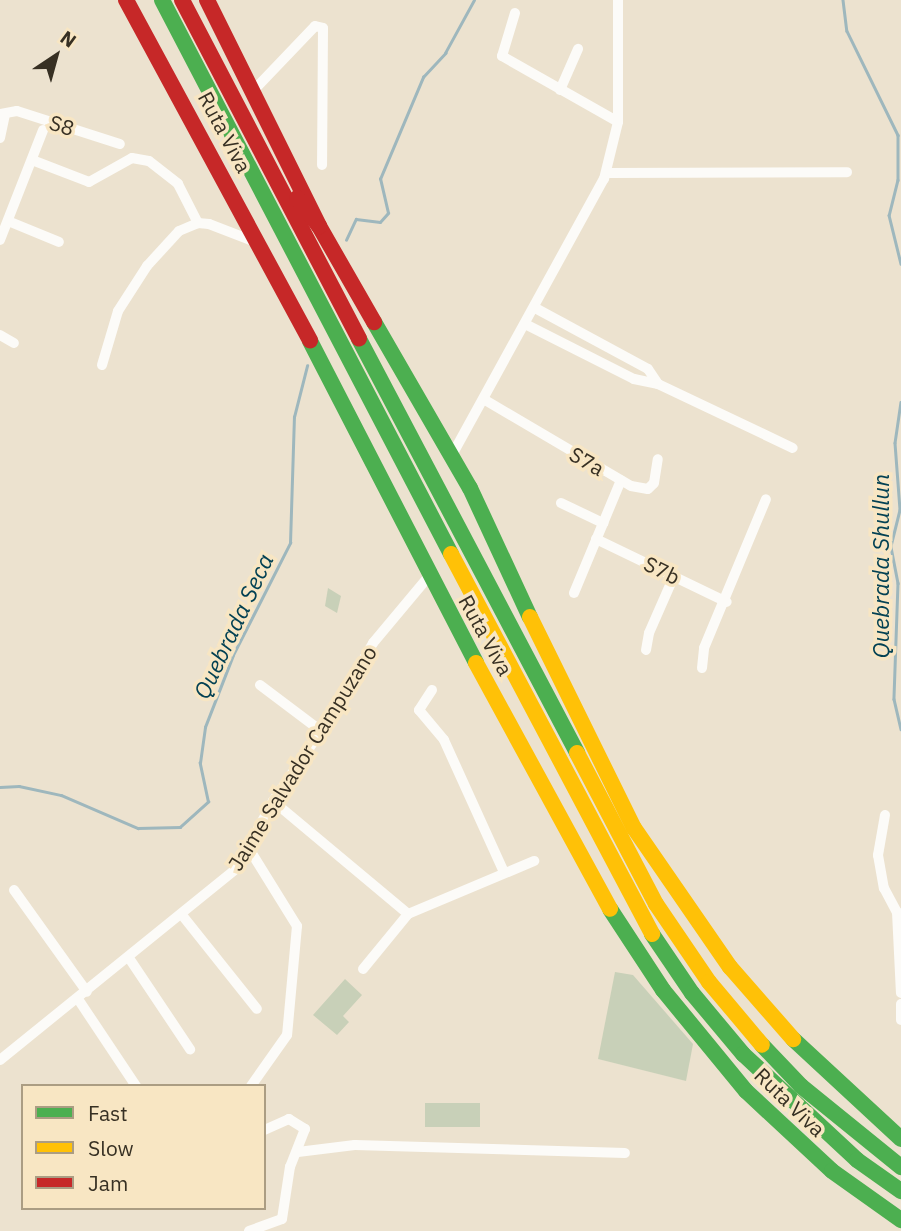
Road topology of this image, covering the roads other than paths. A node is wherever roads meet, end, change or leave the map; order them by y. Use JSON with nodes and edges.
{"nodes":[{"id":1,"x":126,"y":0,"type":"edge"},
{"id":2,"x":162,"y":0,"type":"edge"},
{"id":3,"x":182,"y":0,"type":"edge"},
{"id":4,"x":207,"y":0,"type":"edge"},
{"id":5,"x":618,"y":0,"type":"edge"},
{"id":6,"x":515,"y":13,"type":"dead end"},
{"id":7,"x":578,"y":49,"type":"dead end"},
{"id":8,"x":560,"y":90,"type":"junction"},
{"id":9,"x":252,"y":92,"type":"junction"},
{"id":10,"x":2,"y":114,"type":"edge"},
{"id":11,"x":618,"y":122,"type":"junction"},
{"id":12,"x":43,"y":130,"type":"dead end"},
{"id":13,"x":0,"y":138,"type":"edge"},
{"id":14,"x":120,"y":144,"type":"dead end"},
{"id":15,"x":32,"y":160,"type":"junction"},
{"id":16,"x":269,"y":162,"type":"junction"},
{"id":17,"x":322,"y":164,"type":"dead end"},
{"id":18,"x":847,"y":172,"type":"dead end"},
{"id":19,"x":607,"y":173,"type":"junction"},
{"id":20,"x":8,"y":221,"type":"junction"},
{"id":21,"x":198,"y":223,"type":"junction"},
{"id":22,"x":319,"y":226,"type":"junction"},
{"id":23,"x":0,"y":240,"type":"edge"},
{"id":24,"x":59,"y":242,"type":"dead end"},
{"id":25,"x":261,"y":244,"type":"junction"},
{"id":26,"x":537,"y":309,"type":"junction"},
{"id":27,"x":527,"y":325,"type":"junction"},
{"id":28,"x":0,"y":335,"type":"edge"},
{"id":29,"x":14,"y":343,"type":"dead end"},
{"id":30,"x":102,"y":365,"type":"dead end"},
{"id":31,"x":658,"y":384,"type":"junction"},
{"id":32,"x":485,"y":400,"type":"junction"},
{"id":33,"x":793,"y":447,"type":"dead end"},
{"id":34,"x":452,"y":456,"type":"junction"},
{"id":35,"x":657,"y":459,"type":"dead end"},
{"id":36,"x":621,"y":480,"type":"junction"},
{"id":37,"x":766,"y":499,"type":"dead end"},
{"id":38,"x":561,"y":503,"type":"dead end"},
{"id":39,"x":603,"y":523,"type":"junction"},
{"id":40,"x":596,"y":539,"type":"junction"},
{"id":41,"x":429,"y":576,"type":"junction"},
{"id":42,"x":674,"y":576,"type":"junction"},
{"id":43,"x":574,"y":593,"type":"dead end"},
{"id":44,"x":727,"y":602,"type":"junction"},
{"id":45,"x":646,"y":650,"type":"dead end"},
{"id":46,"x":702,"y":668,"type":"dead end"},
{"id":47,"x":260,"y":685,"type":"dead end"},
{"id":48,"x":432,"y":690,"type":"dead end"},
{"id":49,"x":321,"y":731,"type":"junction"},
{"id":50,"x":273,"y":801,"type":"junction"},
{"id":51,"x":885,"y":815,"type":"dead end"},
{"id":52,"x":248,"y":847,"type":"junction"},
{"id":53,"x":534,"y":861,"type":"dead end"},
{"id":54,"x":504,"y":872,"type":"junction"},
{"id":55,"x":14,"y":890,"type":"dead end"},
{"id":56,"x":408,"y":914,"type":"junction"},
{"id":57,"x":182,"y":915,"type":"junction"},
{"id":58,"x":129,"y":958,"type":"junction"},
{"id":59,"x":363,"y":969,"type":"dead end"},
{"id":60,"x":901,"y":993,"type":"edge"},
{"id":61,"x":83,"y":995,"type":"junction"},
{"id":62,"x":901,"y":1004,"type":"edge"},
{"id":63,"x":257,"y":1009,"type":"dead end"},
{"id":64,"x":901,"y":1020,"type":"edge"},
{"id":65,"x":190,"y":1049,"type":"dead end"},
{"id":66,"x":0,"y":1060,"type":"edge"},
{"id":67,"x":135,"y":1084,"type":"edge"},
{"id":68,"x":252,"y":1084,"type":"edge"},
{"id":69,"x":266,"y":1129,"type":"edge"},
{"id":70,"x":901,"y":1139,"type":"edge"},
{"id":71,"x":298,"y":1152,"type":"junction"},
{"id":72,"x":625,"y":1153,"type":"dead end"},
{"id":73,"x":901,"y":1167,"type":"edge"},
{"id":74,"x":901,"y":1191,"type":"edge"},
{"id":75,"x":901,"y":1220,"type":"edge"},
{"id":76,"x":249,"y":1231,"type":"edge"}],
"edges":[{"from":1,"to":25,"type":"main road","name":"Ruta Viva"},
{"from":2,"to":74,"type":"main road","name":"Ruta Viva"},
{"from":3,"to":16,"type":"main road","name":"Ruta Viva"},
{"from":4,"to":9,"type":"main road","name":"Ruta Viva"},
{"from":5,"to":11,"type":"street"},
{"from":6,"to":8,"type":"street"},
{"from":7,"to":8,"type":"street"},
{"from":8,"to":11,"type":"street"},
{"from":9,"to":17,"type":"street"},
{"from":9,"to":22,"type":"main road","name":"Ruta Viva"},
{"from":10,"to":13,"type":"street","name":"S8"},
{"from":10,"to":14,"type":"street","name":"S8"},
{"from":11,"to":19,"type":"street"},
{"from":12,"to":15,"type":"street"},
{"from":15,"to":20,"type":"street"},
{"from":15,"to":21,"type":"street"},
{"from":16,"to":22,"type":"main road"},
{"from":16,"to":73,"type":"main road","name":"Ruta Viva"},
{"from":18,"to":19,"type":"street"},
{"from":19,"to":26,"type":"street"},
{"from":20,"to":23,"type":"street"},
{"from":20,"to":24,"type":"street"},
{"from":21,"to":25,"type":"street"},
{"from":21,"to":30,"type":"street"},
{"from":22,"to":34,"type":"main road","name":"Ruta Viva"},
{"from":25,"to":41,"type":"main road","name":"Ruta Viva"},
{"from":26,"to":27,"type":"street"},
{"from":26,"to":31,"type":"street"},
{"from":27,"to":31,"type":"street"},
{"from":27,"to":32,"type":"street"},
{"from":28,"to":29,"type":"street"},
{"from":31,"to":33,"type":"street"},
{"from":32,"to":34,"type":"street"},
{"from":32,"to":36,"type":"street","name":"S7a"},
{"from":34,"to":70,"type":"main road","name":"Ruta Viva"},
{"from":35,"to":36,"type":"street"},
{"from":36,"to":39,"type":"street","name":"S7a"},
{"from":37,"to":44,"type":"street"},
{"from":38,"to":39,"type":"street"},
{"from":39,"to":40,"type":"street","name":"S7a"},
{"from":40,"to":42,"type":"street","name":"S7b"},
{"from":40,"to":43,"type":"street","name":"S7a"},
{"from":41,"to":49,"type":"street","name":"Jaime Salvador Campuzano"},
{"from":41,"to":75,"type":"main road","name":"Ruta Viva"},
{"from":42,"to":44,"type":"street","name":"S7b"},
{"from":42,"to":45,"type":"street"},
{"from":44,"to":46,"type":"street"},
{"from":47,"to":49,"type":"street"},
{"from":48,"to":54,"type":"street"},
{"from":49,"to":50,"type":"street","name":"Jaime Salvador Campuzano"},
{"from":50,"to":52,"type":"street","name":"Jaime Salvador Campuzano"},
{"from":50,"to":56,"type":"street"},
{"from":51,"to":60,"type":"street"},
{"from":52,"to":57,"type":"street","name":"Jaime Salvador Campuzano"},
{"from":52,"to":68,"type":"street"},
{"from":53,"to":54,"type":"street"},
{"from":54,"to":56,"type":"street"},
{"from":55,"to":61,"type":"street"},
{"from":56,"to":59,"type":"street"},
{"from":57,"to":58,"type":"street","name":"Jaime Salvador Campuzano"},
{"from":57,"to":63,"type":"street"},
{"from":58,"to":61,"type":"street","name":"Jaime Salvador Campuzano"},
{"from":58,"to":65,"type":"street"},
{"from":61,"to":66,"type":"street","name":"Jaime Salvador Campuzano"},
{"from":61,"to":67,"type":"street"},
{"from":62,"to":64,"type":"street"},
{"from":69,"to":71,"type":"street"},
{"from":71,"to":72,"type":"street"},
{"from":71,"to":76,"type":"street"}]}
